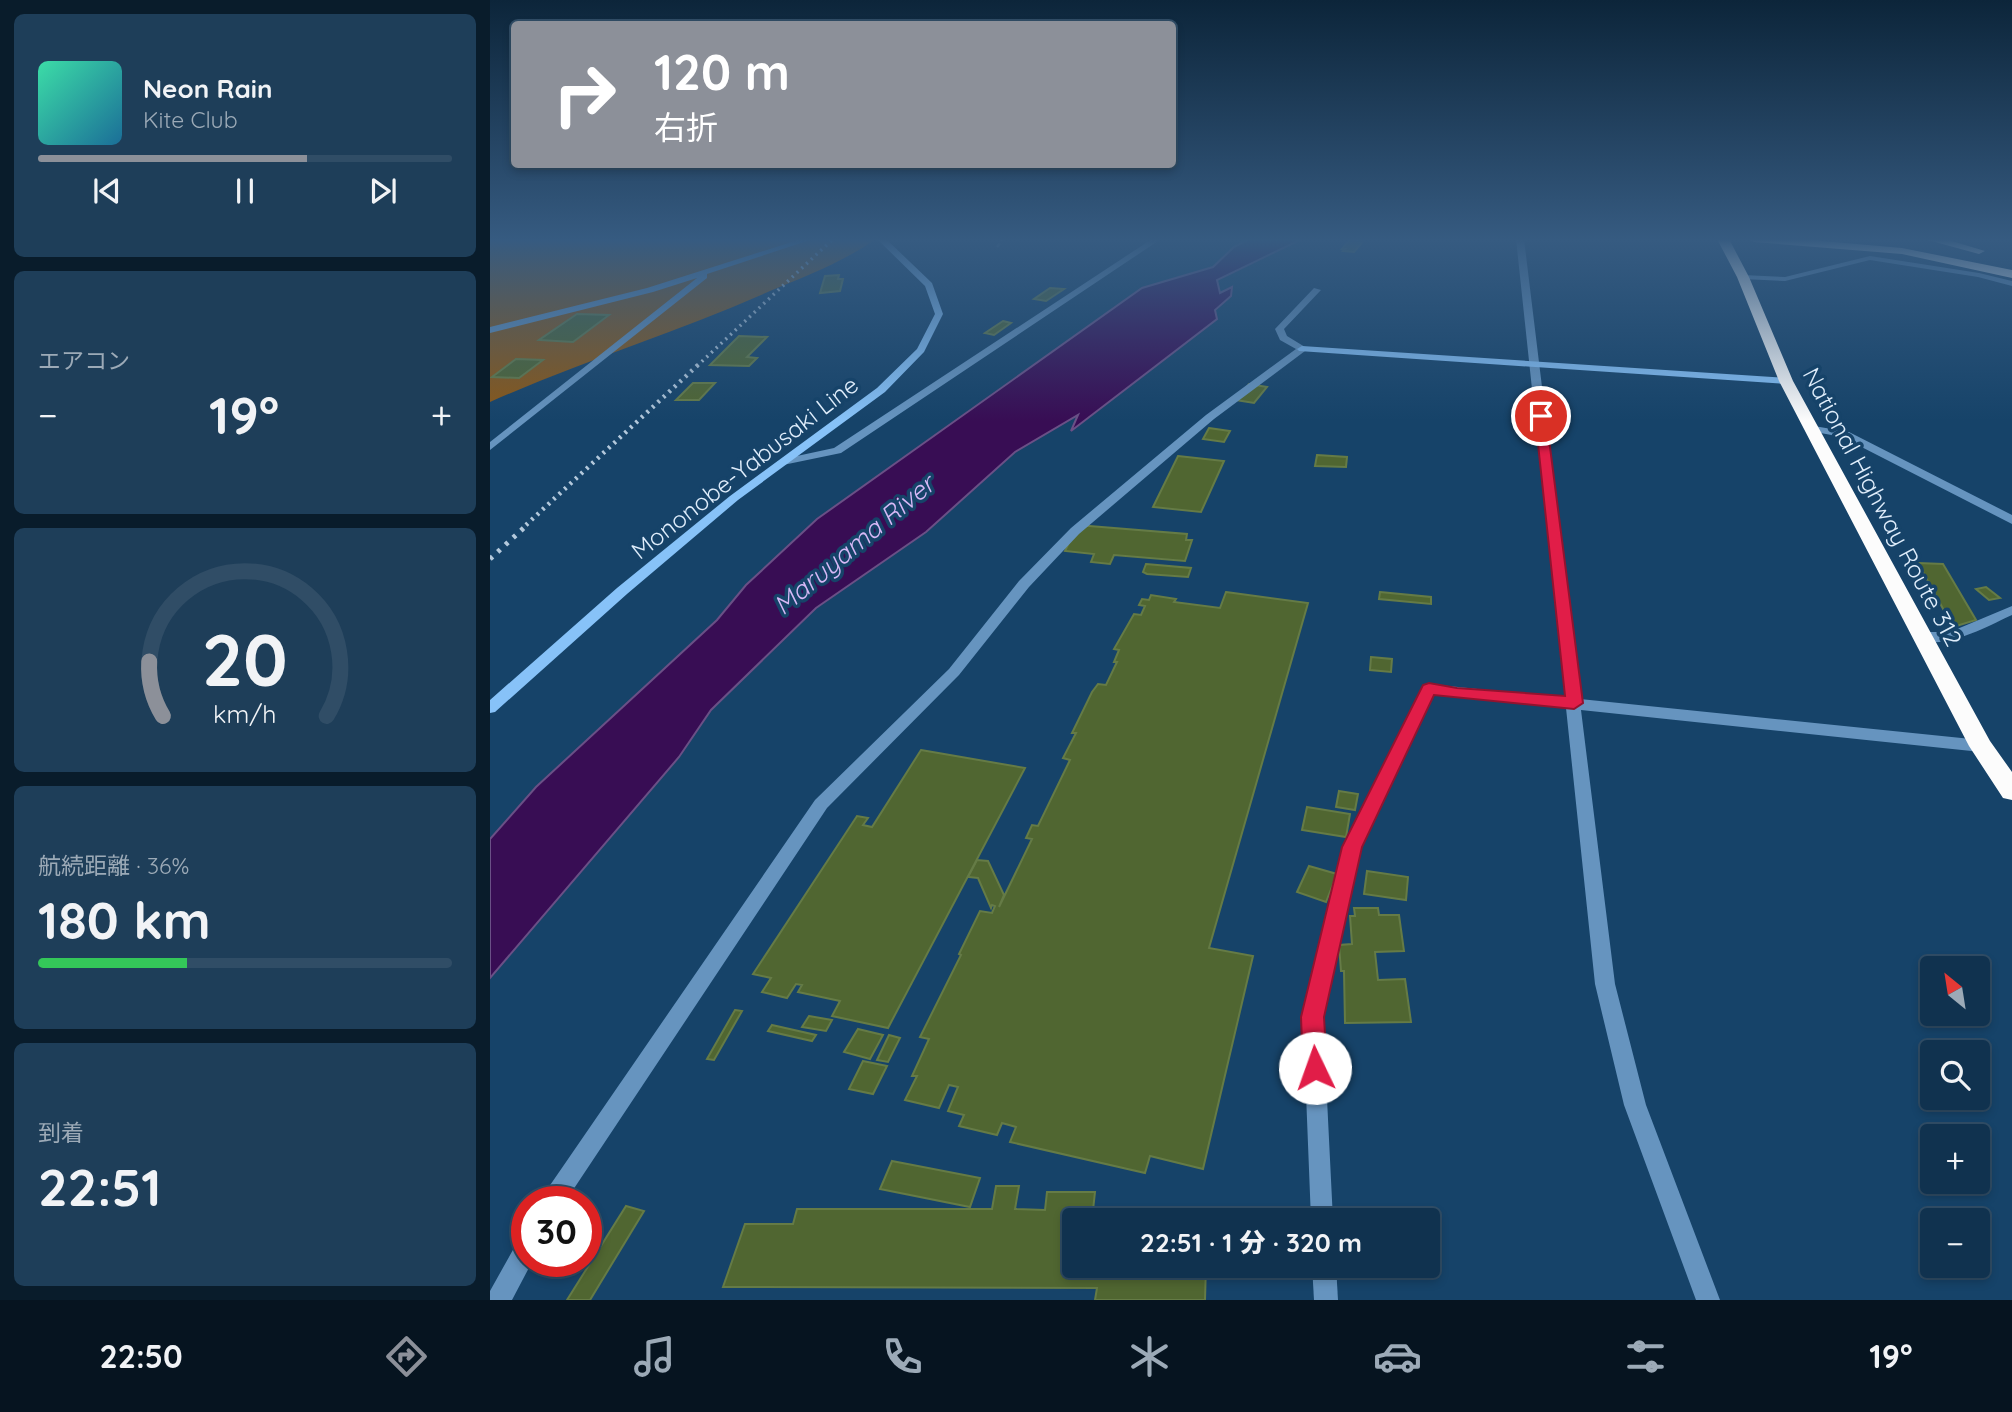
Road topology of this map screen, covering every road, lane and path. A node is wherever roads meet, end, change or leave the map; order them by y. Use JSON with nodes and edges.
{"nodes":[{"id":1,"x":611,"y":300,"type":"edge"},
{"id":2,"x":674,"y":300,"type":"edge"},
{"id":3,"x":934,"y":300,"type":"edge"},
{"id":4,"x":1065,"y":300,"type":"edge"},
{"id":5,"x":1308,"y":300,"type":"edge"},
{"id":6,"x":1527,"y":300,"type":"edge"},
{"id":7,"x":1752,"y":300,"type":"edge"},
{"id":8,"x":490,"y":330,"type":"edge"},
{"id":9,"x":1302,"y":349,"type":"junction"},
{"id":10,"x":1534,"y":364,"type":"junction"},
{"id":11,"x":1786,"y":381,"type":"junction"},
{"id":12,"x":1814,"y":429,"type":"junction"},
{"id":13,"x":490,"y":447,"type":"edge"},
{"id":14,"x":783,"y":461,"type":"junction"},
{"id":15,"x":2012,"y":520,"type":"edge"},
{"id":16,"x":2012,"y":610,"type":"edge"},
{"id":17,"x":1923,"y":636,"type":"junction"},
{"id":18,"x":1574,"y":703,"type":"junction"},
{"id":19,"x":490,"y":708,"type":"edge"},
{"id":20,"x":1982,"y":746,"type":"junction"},
{"id":21,"x":2012,"y":791,"type":"edge"},
{"id":22,"x":563,"y":1186,"type":"edge"},
{"id":23,"x":1321,"y":1208,"type":"edge"},
{"id":24,"x":511,"y":1277,"type":"edge"},
{"id":25,"x":1325,"y":1278,"type":"edge"},
{"id":26,"x":499,"y":1300,"type":"edge"},
{"id":27,"x":1326,"y":1300,"type":"edge"},
{"id":28,"x":1707,"y":1300,"type":"edge"}],
"edges":[{"from":1,"to":8,"type":"street"},
{"from":2,"to":13,"type":"street"},
{"from":3,"to":14,"type":"main road","name":"Mononobe-Yabusaki Line"},
{"from":4,"to":14,"type":"street"},
{"from":5,"to":9,"type":"street"},
{"from":6,"to":10,"type":"street"},
{"from":7,"to":11,"type":"highway","name":"National Highway Route 312"},
{"from":9,"to":10,"type":"main road"},
{"from":9,"to":22,"type":"street"},
{"from":10,"to":11,"type":"main road"},
{"from":10,"to":18,"type":"street"},
{"from":11,"to":12,"type":"highway","name":"National Highway Route 312"},
{"from":12,"to":15,"type":"street"},
{"from":12,"to":17,"type":"highway","name":"National Highway Route 312"},
{"from":14,"to":19,"type":"main road","name":"Mononobe-Yabusaki Line"},
{"from":16,"to":17,"type":"street"},
{"from":17,"to":20,"type":"highway","name":"National Highway Route 312"},
{"from":18,"to":20,"type":"street"},
{"from":18,"to":23,"type":"street"},
{"from":18,"to":28,"type":"street"},
{"from":20,"to":21,"type":"highway","name":"National Highway Route 312"},
{"from":24,"to":26,"type":"street"},
{"from":25,"to":27,"type":"street"}]}
